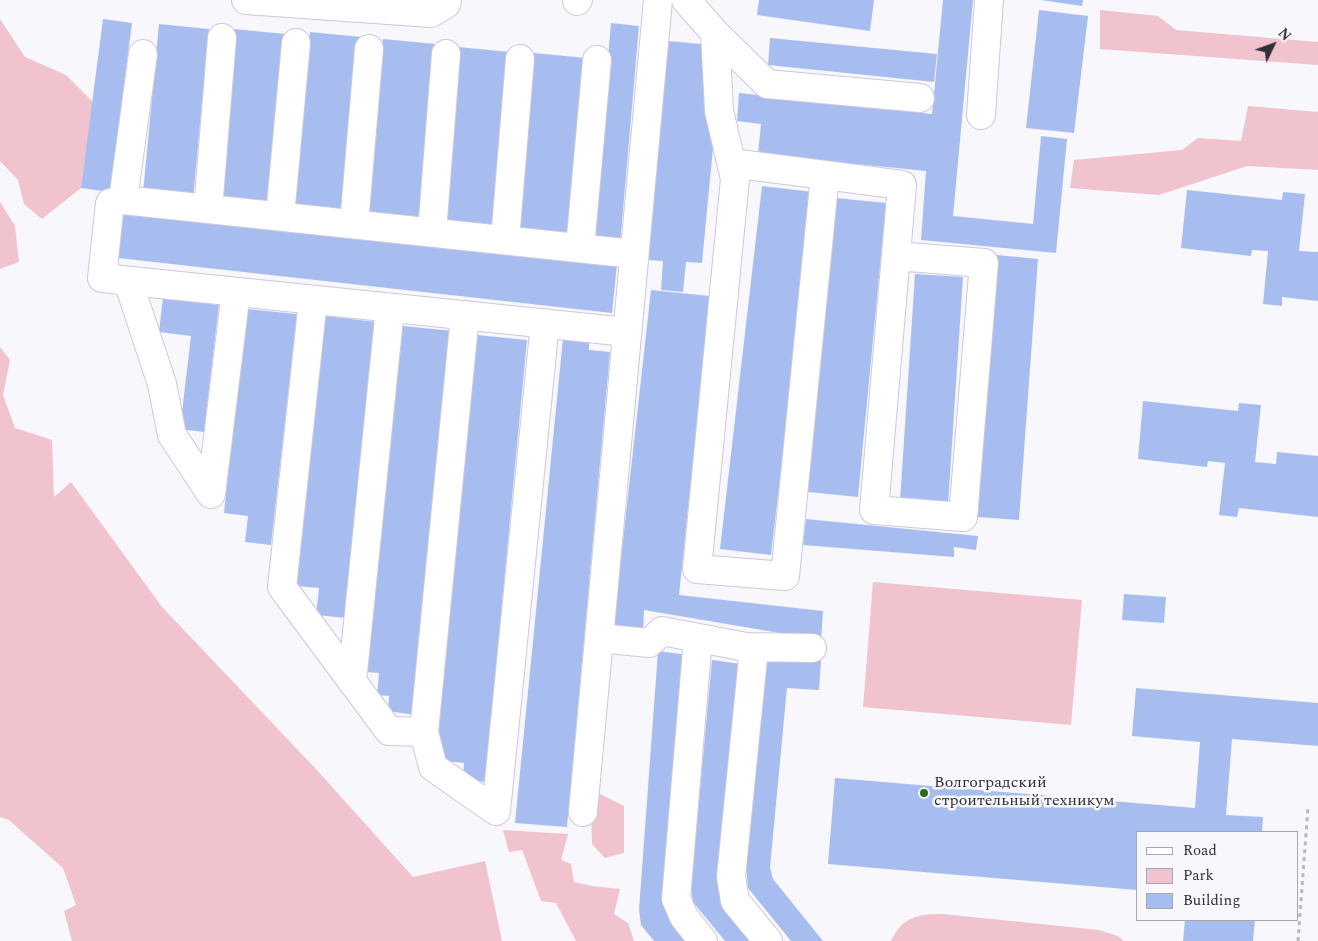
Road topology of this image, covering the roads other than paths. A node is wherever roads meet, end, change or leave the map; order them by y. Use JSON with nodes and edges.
{"nodes":[{"id":1,"x":246,"y":0,"type":"edge"},
{"id":2,"x":447,"y":0,"type":"edge"},
{"id":3,"x":658,"y":0,"type":"edge"},
{"id":4,"x":686,"y":0,"type":"edge"},
{"id":5,"x":989,"y":0,"type":"edge"},
{"id":6,"x":715,"y":33,"type":"junction"},
{"id":7,"x":222,"y":38,"type":"dead end"},
{"id":8,"x":296,"y":43,"type":"dead end"},
{"id":9,"x":369,"y":49,"type":"dead end"},
{"id":10,"x":143,"y":54,"type":"dead end"},
{"id":11,"x":446,"y":54,"type":"dead end"},
{"id":12,"x":520,"y":60,"type":"dead end"},
{"id":13,"x":597,"y":60,"type":"dead end"},
{"id":14,"x":920,"y":98,"type":"dead end"},
{"id":15,"x":981,"y":115,"type":"dead end"},
{"id":16,"x":732,"y":163,"type":"junction"},
{"id":17,"x":825,"y":175,"type":"junction"},
{"id":18,"x":123,"y":200,"type":"junction"},
{"id":19,"x":208,"y":209,"type":"junction"},
{"id":20,"x":280,"y":216,"type":"junction"},
{"id":21,"x":354,"y":224,"type":"junction"},
{"id":22,"x":432,"y":232,"type":"junction"},
{"id":23,"x":505,"y":240,"type":"junction"},
{"id":24,"x":580,"y":248,"type":"junction"},
{"id":25,"x":634,"y":254,"type":"junction"},
{"id":26,"x":896,"y":256,"type":"junction"},
{"id":27,"x":128,"y":281,"type":"junction"},
{"id":28,"x":236,"y":292,"type":"junction"},
{"id":29,"x":313,"y":300,"type":"junction"},
{"id":30,"x":390,"y":308,"type":"junction"},
{"id":31,"x":465,"y":315,"type":"junction"},
{"id":32,"x":545,"y":324,"type":"junction"},
{"id":33,"x":627,"y":332,"type":"junction"},
{"id":34,"x":599,"y":638,"type":"junction"},
{"id":35,"x":698,"y":638,"type":"junction"},
{"id":36,"x":754,"y":648,"type":"junction"},
{"id":37,"x":812,"y":648,"type":"dead end"},
{"id":38,"x":352,"y":682,"type":"junction"},
{"id":39,"x":424,"y":732,"type":"junction"},
{"id":40,"x":583,"y":812,"type":"dead end"},
{"id":41,"x":703,"y":941,"type":"edge"},
{"id":42,"x":768,"y":941,"type":"edge"}],
"edges":[{"from":1,"to":2,"type":"lane"},
{"from":3,"to":25,"type":"lane"},
{"from":4,"to":6,"type":"lane"},
{"from":5,"to":15,"type":"lane"},
{"from":6,"to":14,"type":"lane"},
{"from":6,"to":16,"type":"lane"},
{"from":7,"to":19,"type":"lane"},
{"from":8,"to":20,"type":"lane"},
{"from":9,"to":21,"type":"lane"},
{"from":10,"to":18,"type":"lane"},
{"from":11,"to":22,"type":"lane"},
{"from":12,"to":23,"type":"lane"},
{"from":13,"to":24,"type":"lane"},
{"from":16,"to":17,"type":"lane"},
{"from":16,"to":17,"type":"lane"},
{"from":17,"to":26,"type":"lane"},
{"from":18,"to":19,"type":"lane"},
{"from":18,"to":27,"type":"lane"},
{"from":19,"to":20,"type":"lane"},
{"from":20,"to":21,"type":"lane"},
{"from":21,"to":22,"type":"lane"},
{"from":22,"to":23,"type":"lane"},
{"from":23,"to":24,"type":"lane"},
{"from":24,"to":25,"type":"lane"},
{"from":25,"to":33,"type":"lane"},
{"from":26,"to":26,"type":"lane"},
{"from":27,"to":28,"type":"lane"},
{"from":27,"to":28,"type":"lane"},
{"from":28,"to":29,"type":"lane"},
{"from":29,"to":30,"type":"lane"},
{"from":29,"to":38,"type":"lane"},
{"from":30,"to":31,"type":"lane"},
{"from":30,"to":38,"type":"lane"},
{"from":31,"to":32,"type":"lane"},
{"from":31,"to":39,"type":"lane"},
{"from":32,"to":33,"type":"lane"},
{"from":32,"to":39,"type":"lane"},
{"from":33,"to":34,"type":"lane"},
{"from":34,"to":35,"type":"lane"},
{"from":34,"to":40,"type":"lane"},
{"from":35,"to":36,"type":"lane"},
{"from":35,"to":41,"type":"lane"},
{"from":36,"to":37,"type":"lane"},
{"from":36,"to":42,"type":"lane"},
{"from":38,"to":39,"type":"lane"}]}
